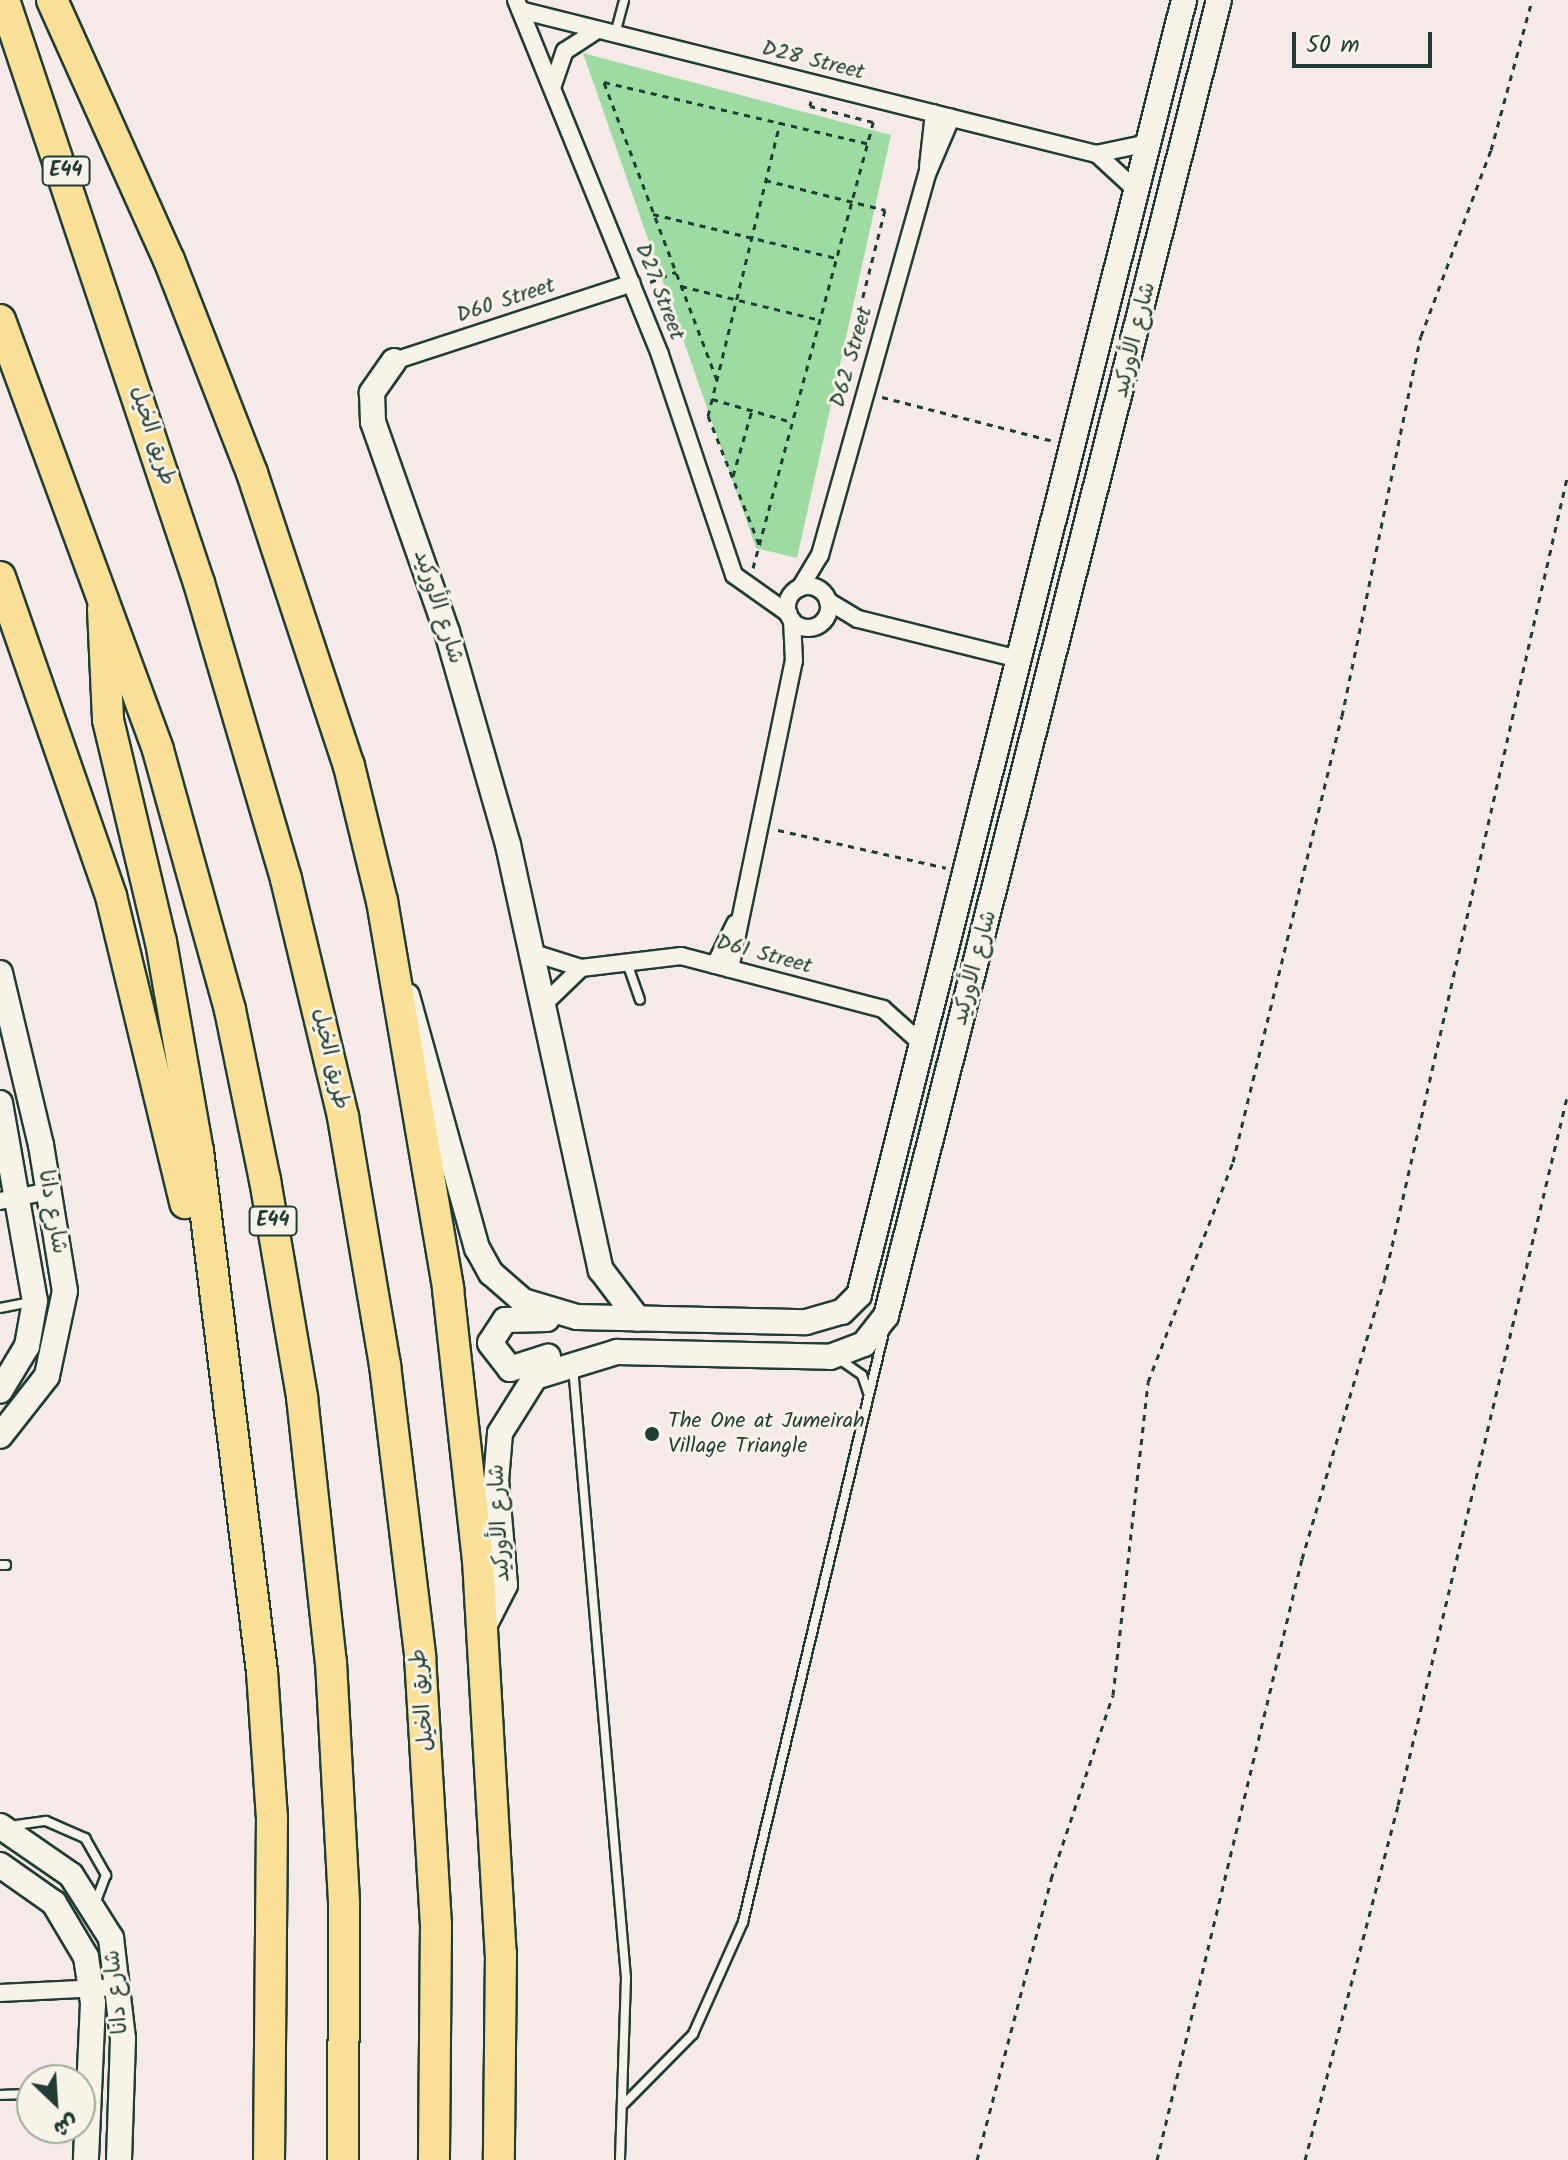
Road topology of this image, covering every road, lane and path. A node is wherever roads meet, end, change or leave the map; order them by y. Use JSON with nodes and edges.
{"nodes":[{"id":1,"x":4,"y":0,"type":"edge"},
{"id":2,"x":52,"y":0,"type":"edge"},
{"id":3,"x":624,"y":0,"type":"edge"},
{"id":4,"x":1184,"y":0,"type":"edge"},
{"id":5,"x":1219,"y":0,"type":"edge"},
{"id":6,"x":1532,"y":0,"type":"edge"},
{"id":7,"x":518,"y":5,"type":"edge"},
{"id":8,"x":596,"y":31,"type":"junction"},
{"id":9,"x":615,"y":36,"type":"junction"},
{"id":10,"x":553,"y":85,"type":"junction"},
{"id":11,"x":816,"y":85,"type":"junction"},
{"id":12,"x":934,"y":113,"type":"junction"},
{"id":13,"x":951,"y":118,"type":"junction"},
{"id":14,"x":780,"y":122,"type":"junction"},
{"id":15,"x":867,"y":143,"type":"junction"},
{"id":16,"x":1148,"y":143,"type":"junction"},
{"id":17,"x":1096,"y":154,"type":"junction"},
{"id":18,"x":928,"y":172,"type":"junction"},
{"id":19,"x":765,"y":180,"type":"junction"},
{"id":20,"x":1136,"y":190,"type":"junction"},
{"id":21,"x":852,"y":201,"type":"junction"},
{"id":22,"x":653,"y":214,"type":"junction"},
{"id":23,"x":751,"y":238,"type":"junction"},
{"id":24,"x":836,"y":258,"type":"junction"},
{"id":25,"x":676,"y":272,"type":"junction"},
{"id":26,"x":633,"y":285,"type":"junction"},
{"id":27,"x":681,"y":286,"type":"junction"},
{"id":28,"x":736,"y":299,"type":"junction"},
{"id":29,"x":0,"y":320,"type":"edge"},
{"id":30,"x":820,"y":320,"type":"junction"},
{"id":31,"x":880,"y":334,"type":"junction"},
{"id":32,"x":394,"y":361,"type":"joint"},
{"id":33,"x":717,"y":380,"type":"junction"},
{"id":34,"x":887,"y":383,"type":"dead end"},
{"id":35,"x":712,"y":399,"type":"junction"},
{"id":36,"x":752,"y":410,"type":"junction"},
{"id":37,"x":792,"y":422,"type":"junction"},
{"id":38,"x":1051,"y":455,"type":"dead end"},
{"id":39,"x":1568,"y":474,"type":"edge"},
{"id":40,"x":732,"y":476,"type":"junction"},
{"id":41,"x":759,"y":544,"type":"junction"},
{"id":42,"x":820,"y":555,"type":"junction"},
{"id":43,"x":0,"y":577,"type":"edge"},
{"id":44,"x":797,"y":589,"type":"junction"},
{"id":45,"x":105,"y":591,"type":"junction"},
{"id":46,"x":752,"y":593,"type":"junction"},
{"id":47,"x":826,"y":597,"type":"junction"},
{"id":48,"x":790,"y":617,"type":"junction"},
{"id":49,"x":858,"y":619,"type":"junction"},
{"id":50,"x":819,"y":624,"type":"junction"},
{"id":51,"x":1018,"y":659,"type":"junction"},
{"id":52,"x":794,"y":661,"type":"junction"},
{"id":53,"x":1026,"y":760,"type":"junction"},
{"id":54,"x":758,"y":825,"type":"junction"},
{"id":55,"x":965,"y":872,"type":"junction"},
{"id":56,"x":534,"y":953,"type":"junction"},
{"id":57,"x":626,"y":959,"type":"junction"},
{"id":58,"x":394,"y":966,"type":"junction"},
{"id":59,"x":722,"y":967,"type":"junction"},
{"id":60,"x":581,"y":968,"type":"junction"},
{"id":61,"x":0,"y":973,"type":"edge"},
{"id":62,"x":640,"y":1000,"type":"dead end"},
{"id":63,"x":545,"y":1003,"type":"junction"},
{"id":64,"x":922,"y":1044,"type":"junction"},
{"id":65,"x":1568,"y":1093,"type":"edge"},
{"id":66,"x":0,"y":1103,"type":"edge"},
{"id":67,"x":49,"y":1191,"type":"junction"},
{"id":68,"x":9,"y":1199,"type":"edge"},
{"id":69,"x":35,"y":1301,"type":"junction"},
{"id":70,"x":213,"y":1305,"type":"junction"},
{"id":71,"x":0,"y":1308,"type":"edge"},
{"id":72,"x":886,"y":1316,"type":"junction"},
{"id":73,"x":577,"y":1317,"type":"junction"},
{"id":74,"x":638,"y":1319,"type":"junction"},
{"id":75,"x":617,"y":1352,"type":"junction"},
{"id":76,"x":830,"y":1357,"type":"junction"},
{"id":77,"x":573,"y":1360,"type":"junction"},
{"id":78,"x":0,"y":1391,"type":"edge"},
{"id":79,"x":870,"y":1398,"type":"junction"},
{"id":80,"x":0,"y":1436,"type":"edge"},
{"id":81,"x":484,"y":1626,"type":"junction"},
{"id":82,"x":1,"y":1828,"type":"edge"},
{"id":83,"x":1,"y":1868,"type":"edge"},
{"id":84,"x":95,"y":1904,"type":"junction"},
{"id":85,"x":120,"y":1987,"type":"junction"},
{"id":86,"x":93,"y":1988,"type":"junction"},
{"id":87,"x":0,"y":1993,"type":"edge"},
{"id":88,"x":273,"y":2026,"type":"junction"},
{"id":89,"x":86,"y":2064,"type":"edge"},
{"id":90,"x":625,"y":2103,"type":"junction"},
{"id":91,"x":119,"y":2160,"type":"edge"},
{"id":92,"x":269,"y":2160,"type":"edge"},
{"id":93,"x":286,"y":2160,"type":"edge"},
{"id":94,"x":343,"y":2160,"type":"edge"},
{"id":95,"x":434,"y":2160,"type":"edge"},
{"id":96,"x":499,"y":2160,"type":"edge"},
{"id":97,"x":620,"y":2160,"type":"edge"},
{"id":98,"x":977,"y":2160,"type":"edge"},
{"id":99,"x":1157,"y":2160,"type":"edge"},
{"id":100,"x":1305,"y":2160,"type":"edge"}],
"edges":[{"from":1,"to":95,"type":"highway","name":"طريق الخيل","number":"E44"},
{"from":2,"to":58,"type":"highway"},
{"from":3,"to":9,"type":"lane"},
{"from":4,"to":16,"type":"street","name":"شارع الأوركيد"},
{"from":5,"to":53,"type":"street","name":"شارع الأوركيد"},
{"from":6,"to":98,"type":"path"},
{"from":7,"to":8,"type":"street","name":"D28 Street"},
{"from":7,"to":10,"type":"street","name":"D27 Street"},
{"from":8,"to":9,"type":"street","name":"D28 Street"},
{"from":8,"to":10,"type":"street"},
{"from":9,"to":11,"type":"street","name":"D28 Street"},
{"from":10,"to":26,"type":"street","name":"D27 Street"},
{"from":11,"to":12,"type":"street","name":"D28 Street"},
{"from":11,"to":15,"type":"path"},
{"from":12,"to":13,"type":"street","name":"D28 Street"},
{"from":12,"to":18,"type":"street","name":"D62 Street"},
{"from":13,"to":17,"type":"street","name":"D28 Street"},
{"from":13,"to":18,"type":"street","name":"D62 Street"},
{"from":14,"to":15,"type":"path"},
{"from":14,"to":19,"type":"path"},
{"from":14,"to":22,"type":"path"},
{"from":15,"to":21,"type":"path"},
{"from":16,"to":17,"type":"street","name":"D28 Street"},
{"from":16,"to":20,"type":"street","name":"شارع الأوركيد"},
{"from":17,"to":20,"type":"street","name":"D28 Street"},
{"from":18,"to":31,"type":"street","name":"D62 Street"},
{"from":19,"to":21,"type":"path"},
{"from":19,"to":23,"type":"path"},
{"from":20,"to":51,"type":"street","name":"شارع الأوركيد"},
{"from":21,"to":24,"type":"path"},
{"from":21,"to":31,"type":"path"},
{"from":22,"to":23,"type":"path"},
{"from":22,"to":25,"type":"path"},
{"from":23,"to":24,"type":"path"},
{"from":23,"to":28,"type":"path"},
{"from":24,"to":30,"type":"path"},
{"from":25,"to":26,"type":"path"},
{"from":25,"to":27,"type":"path"},
{"from":26,"to":32,"type":"street","name":"D60 Street"},
{"from":26,"to":46,"type":"street","name":"D27 Street"},
{"from":27,"to":28,"type":"path"},
{"from":27,"to":33,"type":"path"},
{"from":28,"to":30,"type":"path"},
{"from":28,"to":33,"type":"path"},
{"from":29,"to":45,"type":"highway","number":"E44"},
{"from":30,"to":37,"type":"path"},
{"from":31,"to":42,"type":"street","name":"D62 Street"},
{"from":32,"to":56,"type":"street","name":"شارع الأوركيد"},
{"from":33,"to":35,"type":"path"},
{"from":34,"to":38,"type":"path"},
{"from":35,"to":36,"type":"path"},
{"from":35,"to":40,"type":"path"},
{"from":36,"to":37,"type":"path"},
{"from":36,"to":40,"type":"path"},
{"from":37,"to":41,"type":"path"},
{"from":39,"to":99,"type":"path"},
{"from":40,"to":41,"type":"path"},
{"from":41,"to":46,"type":"path"},
{"from":42,"to":44,"type":"street","name":"D62 Street"},
{"from":42,"to":47,"type":"street","name":"D62 Street"},
{"from":43,"to":70,"type":"highway"},
{"from":44,"to":46,"type":"street"},
{"from":44,"to":47,"type":"street"},
{"from":44,"to":48,"type":"street","name":"D62 Street"},
{"from":45,"to":70,"type":"highway"},
{"from":45,"to":94,"type":"highway","number":"E44"},
{"from":46,"to":48,"type":"street","name":"D27 Street"},
{"from":47,"to":49,"type":"street"},
{"from":47,"to":50,"type":"street"},
{"from":48,"to":50,"type":"street","name":"D27 Street"},
{"from":48,"to":52,"type":"street"},
{"from":49,"to":50,"type":"street"},
{"from":49,"to":51,"type":"street"},
{"from":50,"to":52,"type":"street"},
{"from":51,"to":53,"type":"street"},
{"from":51,"to":55,"type":"street","name":"شارع الأوركيد"},
{"from":52,"to":54,"type":"street"},
{"from":53,"to":72,"type":"street","name":"شارع الأوركيد"},
{"from":54,"to":55,"type":"path"},
{"from":54,"to":59,"type":"street"},
{"from":55,"to":64,"type":"street","name":"شارع الأوركيد"},
{"from":56,"to":60,"type":"street","name":"D61 Street"},
{"from":56,"to":63,"type":"street","name":"شارع الأوركيد"},
{"from":57,"to":59,"type":"street","name":"D61 Street"},
{"from":57,"to":60,"type":"street","name":"D61 Street"},
{"from":57,"to":62,"type":"lane"},
{"from":58,"to":73,"type":"street","name":"شارع الأوركيد"},
{"from":58,"to":81,"type":"highway"},
{"from":59,"to":64,"type":"street","name":"D61 Street"},
{"from":60,"to":63,"type":"street"},
{"from":61,"to":67,"type":"street","name":"شارع دانا"},
{"from":63,"to":74,"type":"street","name":"شارع الأوركيد"},
{"from":64,"to":74,"type":"street","name":"شارع الأوركيد"},
{"from":65,"to":100,"type":"path"},
{"from":66,"to":68,"type":"street","name":"شارع دانا"},
{"from":67,"to":68,"type":"street"},
{"from":67,"to":80,"type":"street","name":"شارع دانا"},
{"from":68,"to":69,"type":"street","name":"شارع دانا"},
{"from":69,"to":71,"type":"lane"},
{"from":69,"to":78,"type":"street","name":"شارع دانا"},
{"from":70,"to":88,"type":"highway"},
{"from":72,"to":76,"type":"street","name":"شارع الأوركيد"},
{"from":72,"to":79,"type":"lane"},
{"from":73,"to":74,"type":"street","name":"شارع الأوركيد"},
{"from":73,"to":75,"type":"street"},
{"from":75,"to":76,"type":"street","name":"شارع الأوركيد"},
{"from":75,"to":77,"type":"street","name":"شارع الأوركيد"},
{"from":76,"to":79,"type":"lane"},
{"from":77,"to":81,"type":"street","name":"شارع الأوركيد"},
{"from":77,"to":90,"type":"lane"},
{"from":79,"to":90,"type":"lane"},
{"from":81,"to":96,"type":"highway"},
{"from":82,"to":84,"type":"street","name":"شارع دانا"},
{"from":82,"to":84,"type":"lane"},
{"from":83,"to":86,"type":"street","name":"شارع دانا"},
{"from":84,"to":85,"type":"street","name":"شارع دانا"},
{"from":85,"to":86,"type":"street"},
{"from":85,"to":91,"type":"street","name":"شارع دانا"},
{"from":86,"to":87,"type":"street"},
{"from":86,"to":89,"type":"street","name":"شارع دانا"},
{"from":88,"to":92,"type":"highway"},
{"from":88,"to":93,"type":"highway"},
{"from":90,"to":97,"type":"lane"}]}
